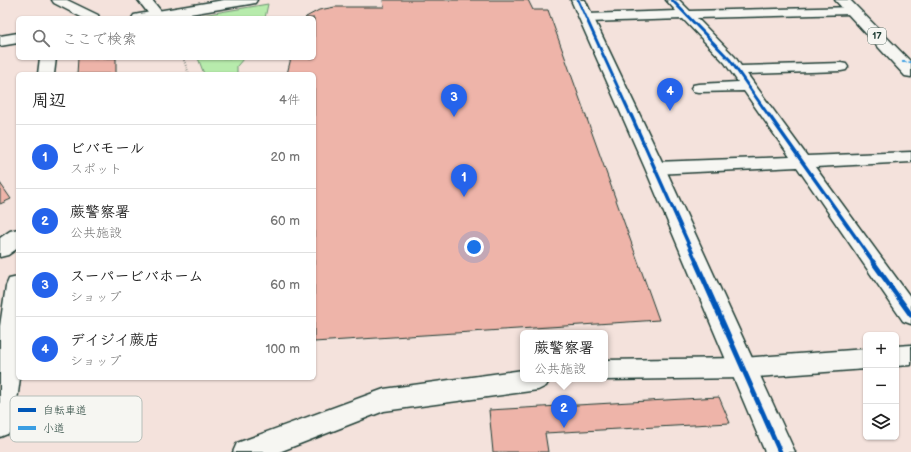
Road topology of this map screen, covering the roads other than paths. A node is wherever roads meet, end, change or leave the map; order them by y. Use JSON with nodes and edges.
{"nodes":[{"id":1,"x":58,"y":0,"type":"edge"},
{"id":2,"x":145,"y":0,"type":"edge"},
{"id":3,"x":250,"y":0,"type":"edge"},
{"id":4,"x":672,"y":0,"type":"edge"},
{"id":5,"x":756,"y":0,"type":"edge"},
{"id":6,"x":847,"y":5,"type":"edge"},
{"id":7,"x":582,"y":9,"type":"edge"},
{"id":8,"x":767,"y":12,"type":"junction"},
{"id":9,"x":686,"y":14,"type":"junction"},
{"id":10,"x":157,"y":15,"type":"junction"},
{"id":11,"x":89,"y":16,"type":"edge"},
{"id":12,"x":151,"y":16,"type":"edge"},
{"id":13,"x":16,"y":38,"type":"edge"},
{"id":14,"x":0,"y":41,"type":"edge"},
{"id":15,"x":48,"y":60,"type":"edge"},
{"id":16,"x":841,"y":67,"type":"dead end"},
{"id":17,"x":737,"y":70,"type":"junction"},
{"id":18,"x":46,"y":72,"type":"edge"},
{"id":19,"x":911,"y":72,"type":"edge"},
{"id":20,"x":749,"y":86,"type":"junction"},
{"id":21,"x":698,"y":88,"type":"dead end"},
{"id":22,"x":911,"y":157,"type":"edge"},
{"id":23,"x":803,"y":162,"type":"junction"},
{"id":24,"x":655,"y":168,"type":"junction"},
{"id":25,"x":16,"y":238,"type":"edge"},
{"id":26,"x":0,"y":249,"type":"edge"},
{"id":27,"x":16,"y":301,"type":"edge"},
{"id":28,"x":911,"y":315,"type":"edge"},
{"id":29,"x":911,"y":355,"type":"edge"},
{"id":30,"x":899,"y":356,"type":"edge"},
{"id":31,"x":863,"y":359,"type":"edge"},
{"id":32,"x":743,"y":368,"type":"junction"},
{"id":33,"x":608,"y":370,"type":"edge"},
{"id":34,"x":520,"y":381,"type":"edge"},
{"id":35,"x":0,"y":423,"type":"edge"},
{"id":36,"x":246,"y":452,"type":"edge"},
{"id":37,"x":780,"y":452,"type":"edge"}],
"edges":[{"from":1,"to":11,"type":"street"},
{"from":2,"to":10,"type":"main road"},
{"from":3,"to":10,"type":"main road"},
{"from":4,"to":9,"type":"street"},
{"from":5,"to":8,"type":"street"},
{"from":6,"to":8,"type":"street"},
{"from":6,"to":19,"type":"main road","number":"17"},
{"from":7,"to":9,"type":"street"},
{"from":7,"to":24,"type":"main road"},
{"from":8,"to":9,"type":"street"},
{"from":9,"to":17,"type":"street"},
{"from":10,"to":12,"type":"main road"},
{"from":13,"to":14,"type":"main road"},
{"from":15,"to":18,"type":"main road"},
{"from":16,"to":17,"type":"street"},
{"from":17,"to":20,"type":"street"},
{"from":20,"to":21,"type":"street"},
{"from":20,"to":23,"type":"street"},
{"from":22,"to":23,"type":"street"},
{"from":23,"to":24,"type":"street"},
{"from":23,"to":28,"type":"street"},
{"from":24,"to":32,"type":"main road"},
{"from":25,"to":26,"type":"main road"},
{"from":27,"to":35,"type":"main road"},
{"from":29,"to":30,"type":"street"},
{"from":31,"to":32,"type":"street"},
{"from":32,"to":33,"type":"street"},
{"from":32,"to":37,"type":"main road"},
{"from":34,"to":36,"type":"street"}]}
